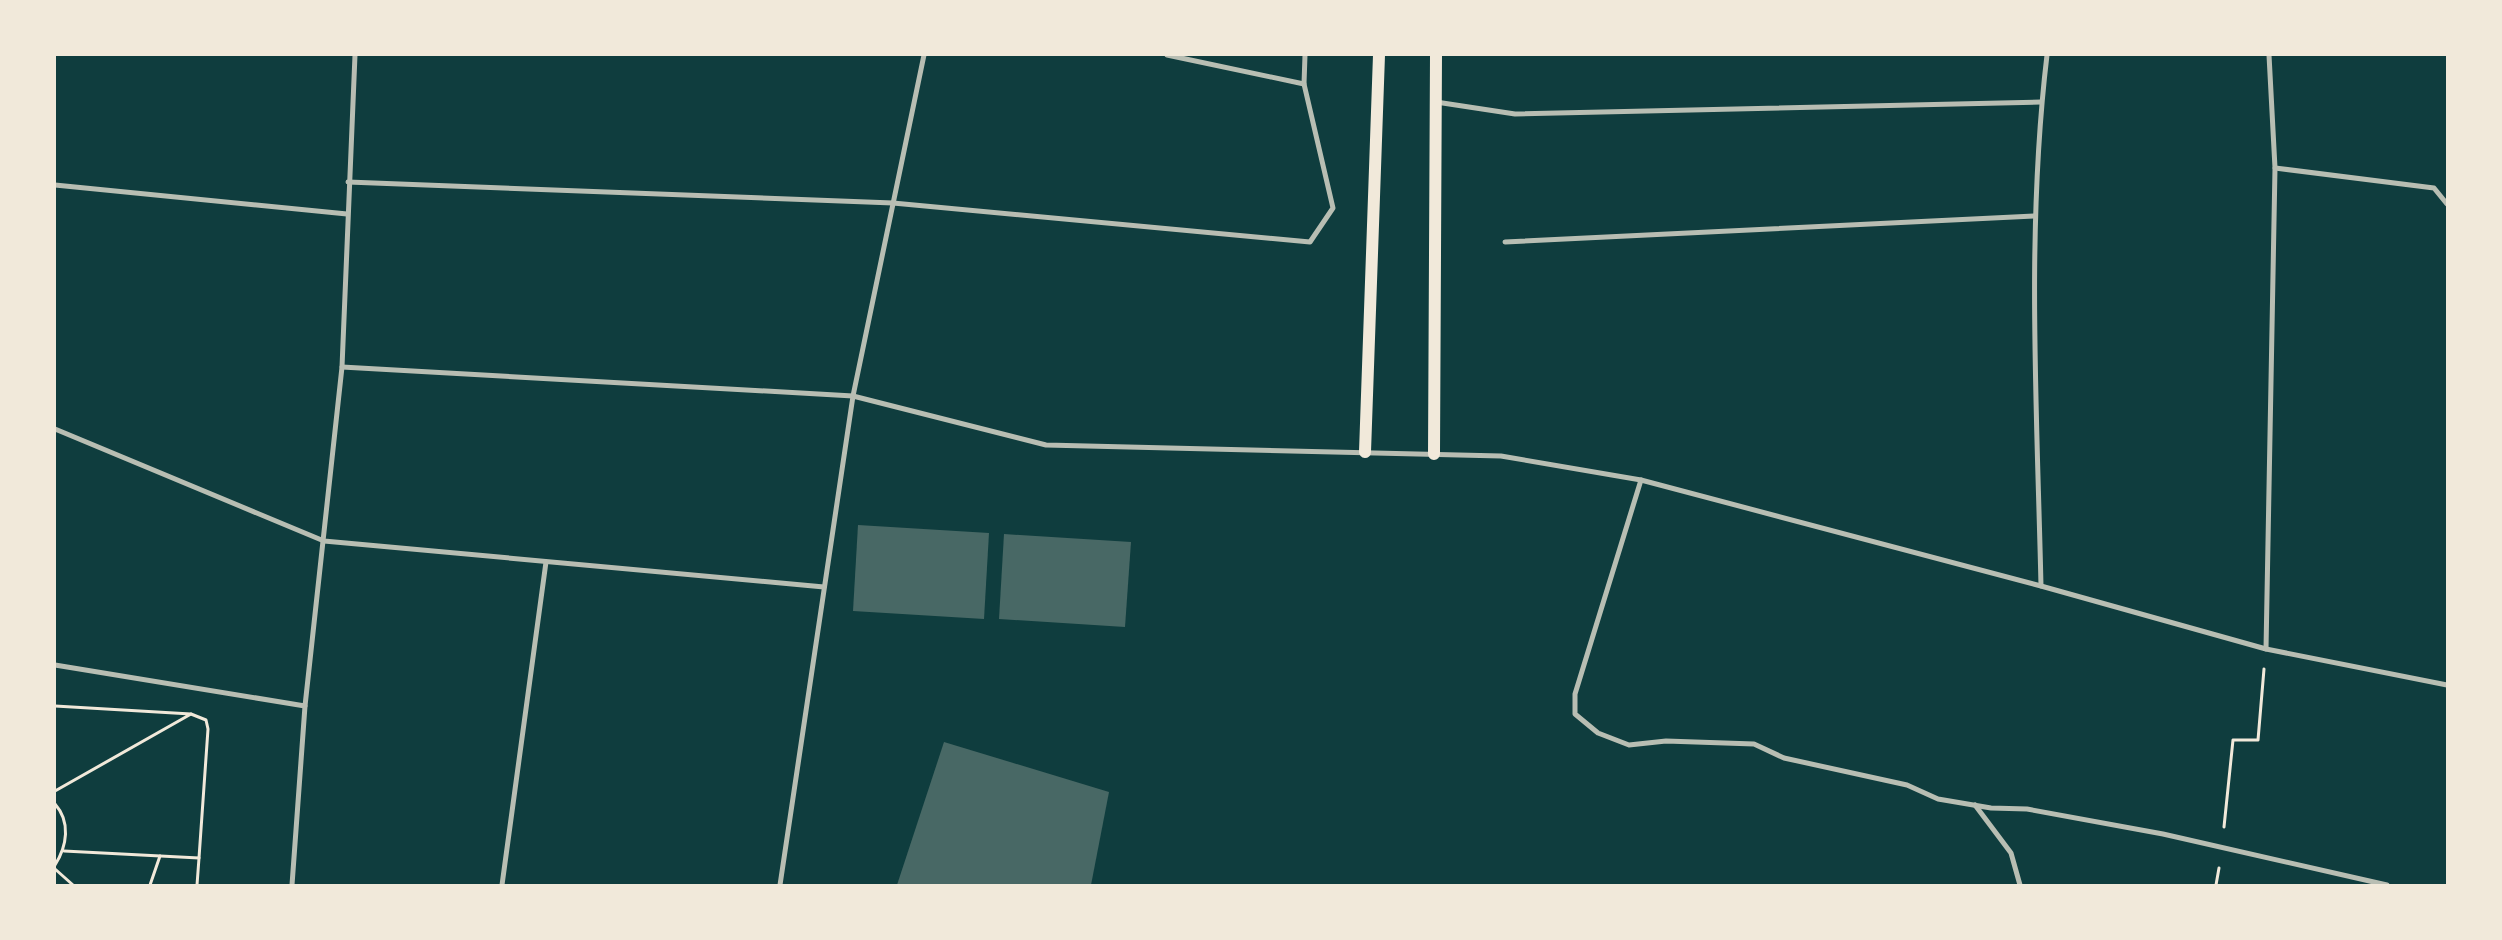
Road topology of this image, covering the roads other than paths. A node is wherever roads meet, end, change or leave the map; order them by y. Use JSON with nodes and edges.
{"nodes":[{"id":1,"x":355,"y":55,"type":"edge"},
{"id":2,"x":924,"y":55,"type":"edge"},
{"id":3,"x":1167,"y":55,"type":"edge"},
{"id":4,"x":1305,"y":55,"type":"edge"},
{"id":5,"x":1379,"y":55,"type":"edge"},
{"id":6,"x":1436,"y":55,"type":"edge"},
{"id":7,"x":2047,"y":55,"type":"edge"},
{"id":8,"x":2269,"y":55,"type":"edge"},
{"id":9,"x":1304,"y":84,"type":"junction"},
{"id":10,"x":1436,"y":102,"type":"junction"},
{"id":11,"x":2041,"y":102,"type":"junction"},
{"id":12,"x":2275,"y":168,"type":"junction"},
{"id":13,"x":348,"y":182,"type":"junction"},
{"id":14,"x":55,"y":185,"type":"edge"},
{"id":15,"x":893,"y":203,"type":"junction"},
{"id":16,"x":2447,"y":204,"type":"edge"},
{"id":17,"x":347,"y":214,"type":"junction"},
{"id":18,"x":2034,"y":216,"type":"junction"},
{"id":19,"x":1505,"y":242,"type":"dead end"},
{"id":20,"x":342,"y":367,"type":"junction"},
{"id":21,"x":853,"y":396,"type":"junction"},
{"id":22,"x":55,"y":429,"type":"edge"},
{"id":23,"x":1365,"y":452,"type":"junction"},
{"id":24,"x":1434,"y":454,"type":"junction"},
{"id":25,"x":1641,"y":480,"type":"junction"},
{"id":26,"x":324,"y":541,"type":"junction"},
{"id":27,"x":546,"y":562,"type":"junction"},
{"id":28,"x":2041,"y":586,"type":"junction"},
{"id":29,"x":824,"y":587,"type":"junction"},
{"id":30,"x":2266,"y":649,"type":"junction"},
{"id":31,"x":55,"y":665,"type":"edge"},
{"id":32,"x":2447,"y":685,"type":"edge"},
{"id":33,"x":305,"y":706,"type":"junction"},
{"id":34,"x":1975,"y":805,"type":"junction"},
{"id":35,"x":292,"y":885,"type":"edge"},
{"id":36,"x":502,"y":885,"type":"edge"},
{"id":37,"x":780,"y":885,"type":"edge"},
{"id":38,"x":2020,"y":885,"type":"edge"},
{"id":39,"x":2387,"y":885,"type":"edge"}],
"edges":[{"from":1,"to":13,"type":"street"},
{"from":2,"to":15,"type":"street"},
{"from":3,"to":9,"type":"street"},
{"from":4,"to":9,"type":"street"},
{"from":5,"to":23,"type":"main road"},
{"from":6,"to":10,"type":"main road"},
{"from":7,"to":11,"type":"street"},
{"from":8,"to":12,"type":"street"},
{"from":9,"to":15,"type":"street"},
{"from":10,"to":11,"type":"street"},
{"from":10,"to":24,"type":"main road"},
{"from":11,"to":18,"type":"street"},
{"from":12,"to":16,"type":"street"},
{"from":12,"to":30,"type":"street"},
{"from":13,"to":15,"type":"street"},
{"from":13,"to":17,"type":"street"},
{"from":14,"to":17,"type":"street"},
{"from":15,"to":21,"type":"street"},
{"from":17,"to":20,"type":"street"},
{"from":18,"to":19,"type":"street"},
{"from":18,"to":28,"type":"street"},
{"from":20,"to":21,"type":"street"},
{"from":20,"to":26,"type":"street"},
{"from":21,"to":23,"type":"street"},
{"from":21,"to":29,"type":"street"},
{"from":22,"to":26,"type":"street"},
{"from":23,"to":24,"type":"street"},
{"from":24,"to":25,"type":"street"},
{"from":25,"to":28,"type":"street"},
{"from":25,"to":34,"type":"street"},
{"from":26,"to":27,"type":"street"},
{"from":26,"to":33,"type":"street"},
{"from":27,"to":29,"type":"street"},
{"from":27,"to":36,"type":"street"},
{"from":28,"to":30,"type":"street"},
{"from":29,"to":37,"type":"street"},
{"from":30,"to":32,"type":"street"},
{"from":31,"to":33,"type":"street"},
{"from":33,"to":35,"type":"street"},
{"from":34,"to":38,"type":"street"},
{"from":34,"to":39,"type":"street"}]}
